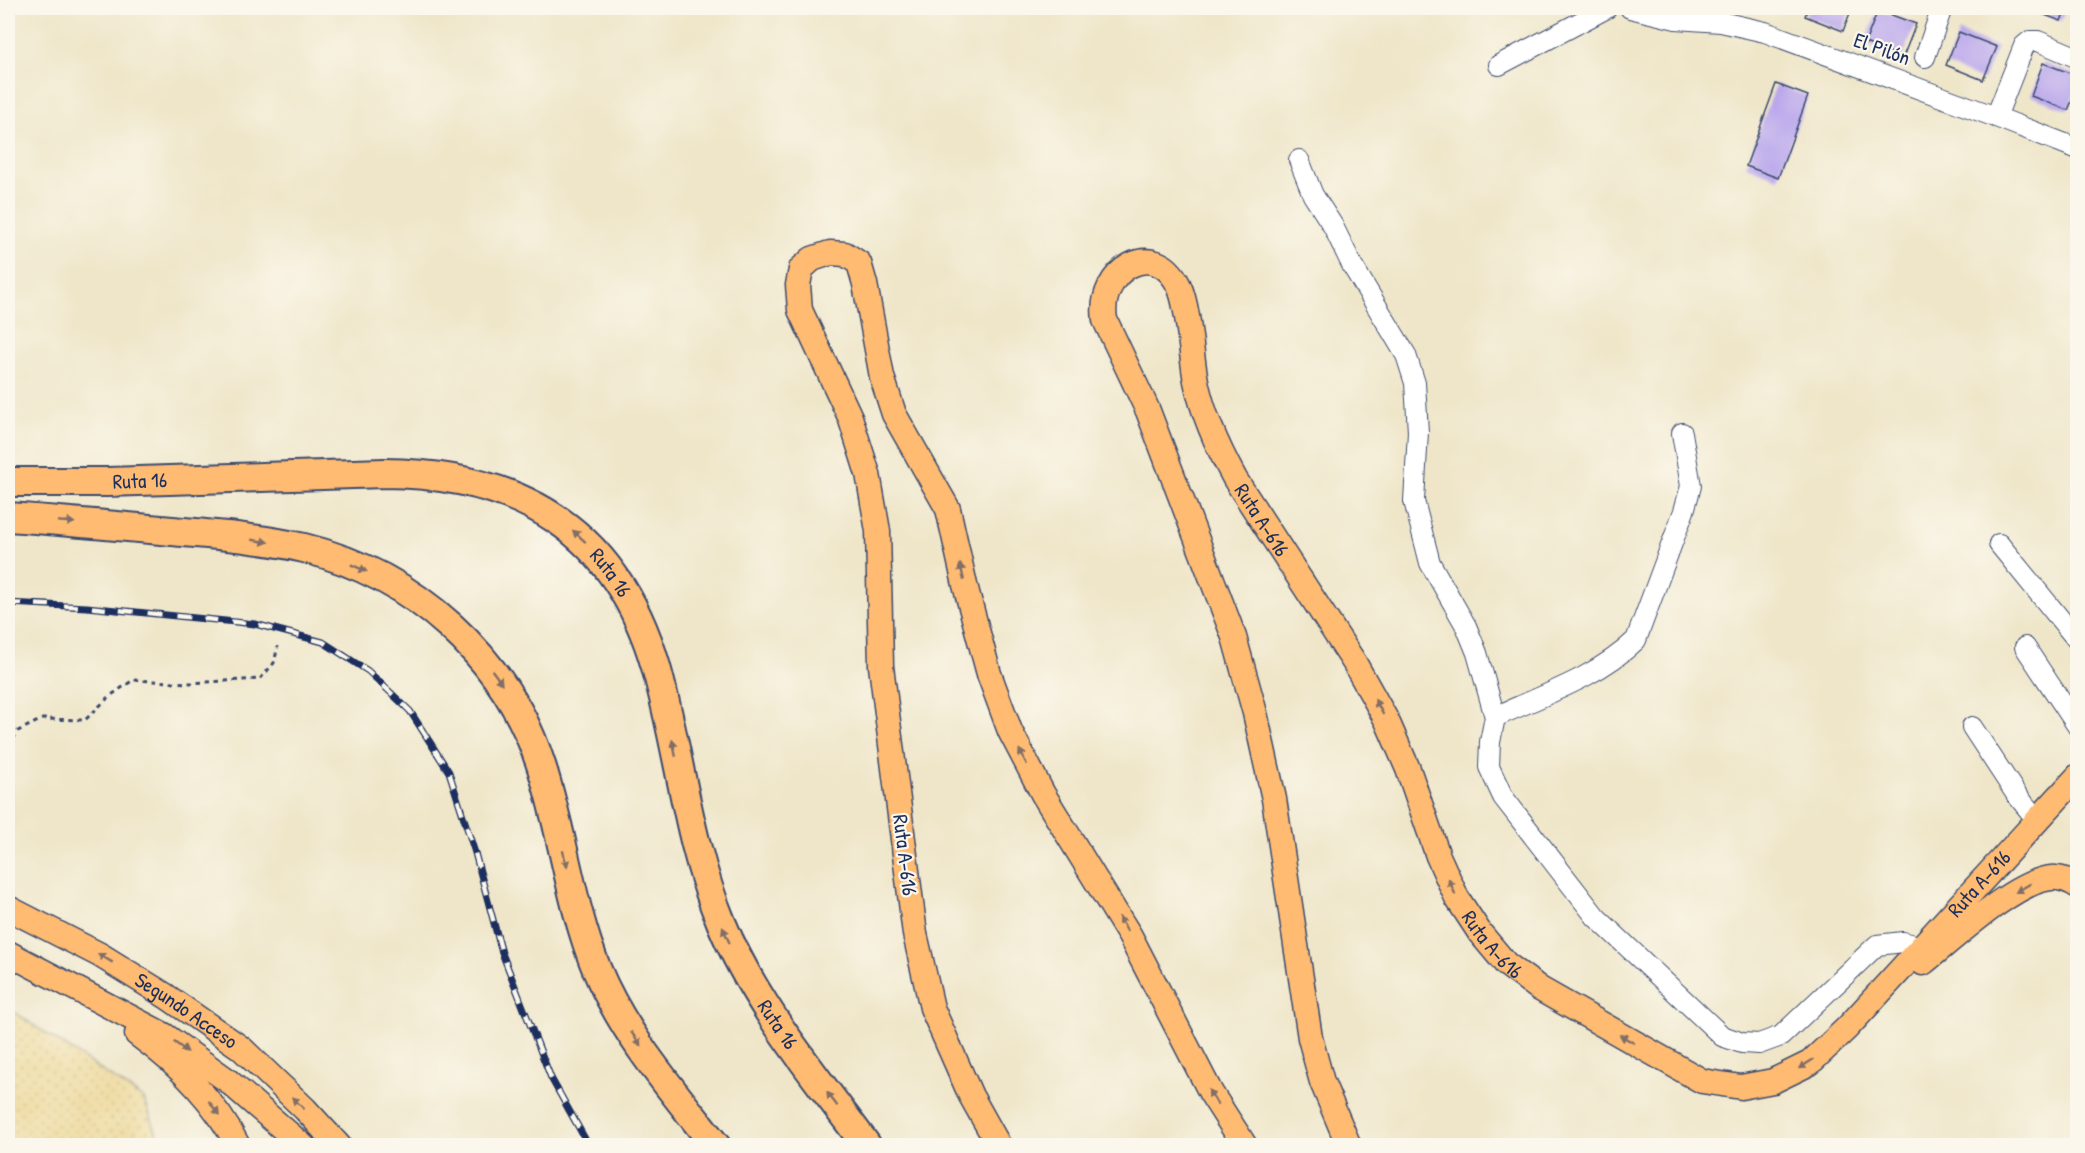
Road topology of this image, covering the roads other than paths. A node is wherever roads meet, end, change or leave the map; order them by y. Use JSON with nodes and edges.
{"nodes":[{"id":1,"x":1607,"y":8,"type":"edge"},
{"id":2,"x":1630,"y":8,"type":"edge"},
{"id":3,"x":1942,"y":8,"type":"edge"},
{"id":4,"x":1925,"y":57,"type":"dead end"},
{"id":5,"x":2078,"y":58,"type":"edge"},
{"id":6,"x":1499,"y":65,"type":"dead end"},
{"id":7,"x":1996,"y":117,"type":"junction"},
{"id":8,"x":2078,"y":149,"type":"edge"},
{"id":9,"x":1299,"y":160,"type":"dead end"},
{"id":10,"x":1682,"y":433,"type":"dead end"},
{"id":11,"x":8,"y":482,"type":"edge"},
{"id":12,"x":8,"y":517,"type":"edge"},
{"id":13,"x":1999,"y":544,"type":"dead end"},
{"id":14,"x":2078,"y":641,"type":"edge"},
{"id":15,"x":2025,"y":647,"type":"dead end"},
{"id":16,"x":1495,"y":717,"type":"junction"},
{"id":17,"x":1972,"y":727,"type":"dead end"},
{"id":18,"x":2078,"y":727,"type":"edge"},
{"id":19,"x":2078,"y":776,"type":"edge"},
{"id":20,"x":2037,"y":820,"type":"junction"},
{"id":21,"x":2078,"y":886,"type":"edge"},
{"id":22,"x":8,"y":908,"type":"edge"},
{"id":23,"x":1929,"y":950,"type":"junction"},
{"id":24,"x":8,"y":953,"type":"edge"},
{"id":25,"x":93,"y":998,"type":"junction"},
{"id":26,"x":238,"y":1146,"type":"edge"},
{"id":27,"x":303,"y":1146,"type":"edge"},
{"id":28,"x":339,"y":1146,"type":"edge"},
{"id":29,"x":716,"y":1146,"type":"edge"},
{"id":30,"x":867,"y":1146,"type":"edge"},
{"id":31,"x":999,"y":1146,"type":"edge"},
{"id":32,"x":1245,"y":1146,"type":"edge"},
{"id":33,"x":1349,"y":1146,"type":"edge"}],
"edges":[{"from":1,"to":6,"type":"street"},
{"from":2,"to":7,"type":"street","name":"El Pilón"},
{"from":3,"to":4,"type":"street"},
{"from":5,"to":7,"type":"street"},
{"from":7,"to":8,"type":"street","name":"El Pilón"},
{"from":9,"to":16,"type":"street"},
{"from":10,"to":16,"type":"street"},
{"from":30,"to":11,"type":"highway","name":"Ruta 16","one_way":true},
{"from":12,"to":29,"type":"highway","one_way":true},
{"from":13,"to":14,"type":"street"},
{"from":15,"to":18,"type":"street"},
{"from":16,"to":23,"type":"street"},
{"from":17,"to":20,"type":"street"},
{"from":19,"to":20,"type":"main road","name":"Ruta A-616"},
{"from":20,"to":23,"type":"main road","name":"Ruta A-616"},
{"from":21,"to":23,"type":"main road","one_way":true},
{"from":28,"to":22,"type":"main road","name":"Segundo Acceso","one_way":true},
{"from":23,"to":33,"type":"main road","name":"Ruta A-616","one_way":true},
{"from":24,"to":25,"type":"main road","name":"Segundo Acceso"},
{"from":25,"to":26,"type":"main road","one_way":true},
{"from":25,"to":27,"type":"main road","name":"Segundo Acceso","one_way":true},
{"from":32,"to":31,"type":"main road","name":"Ruta A-616","one_way":true}]}
